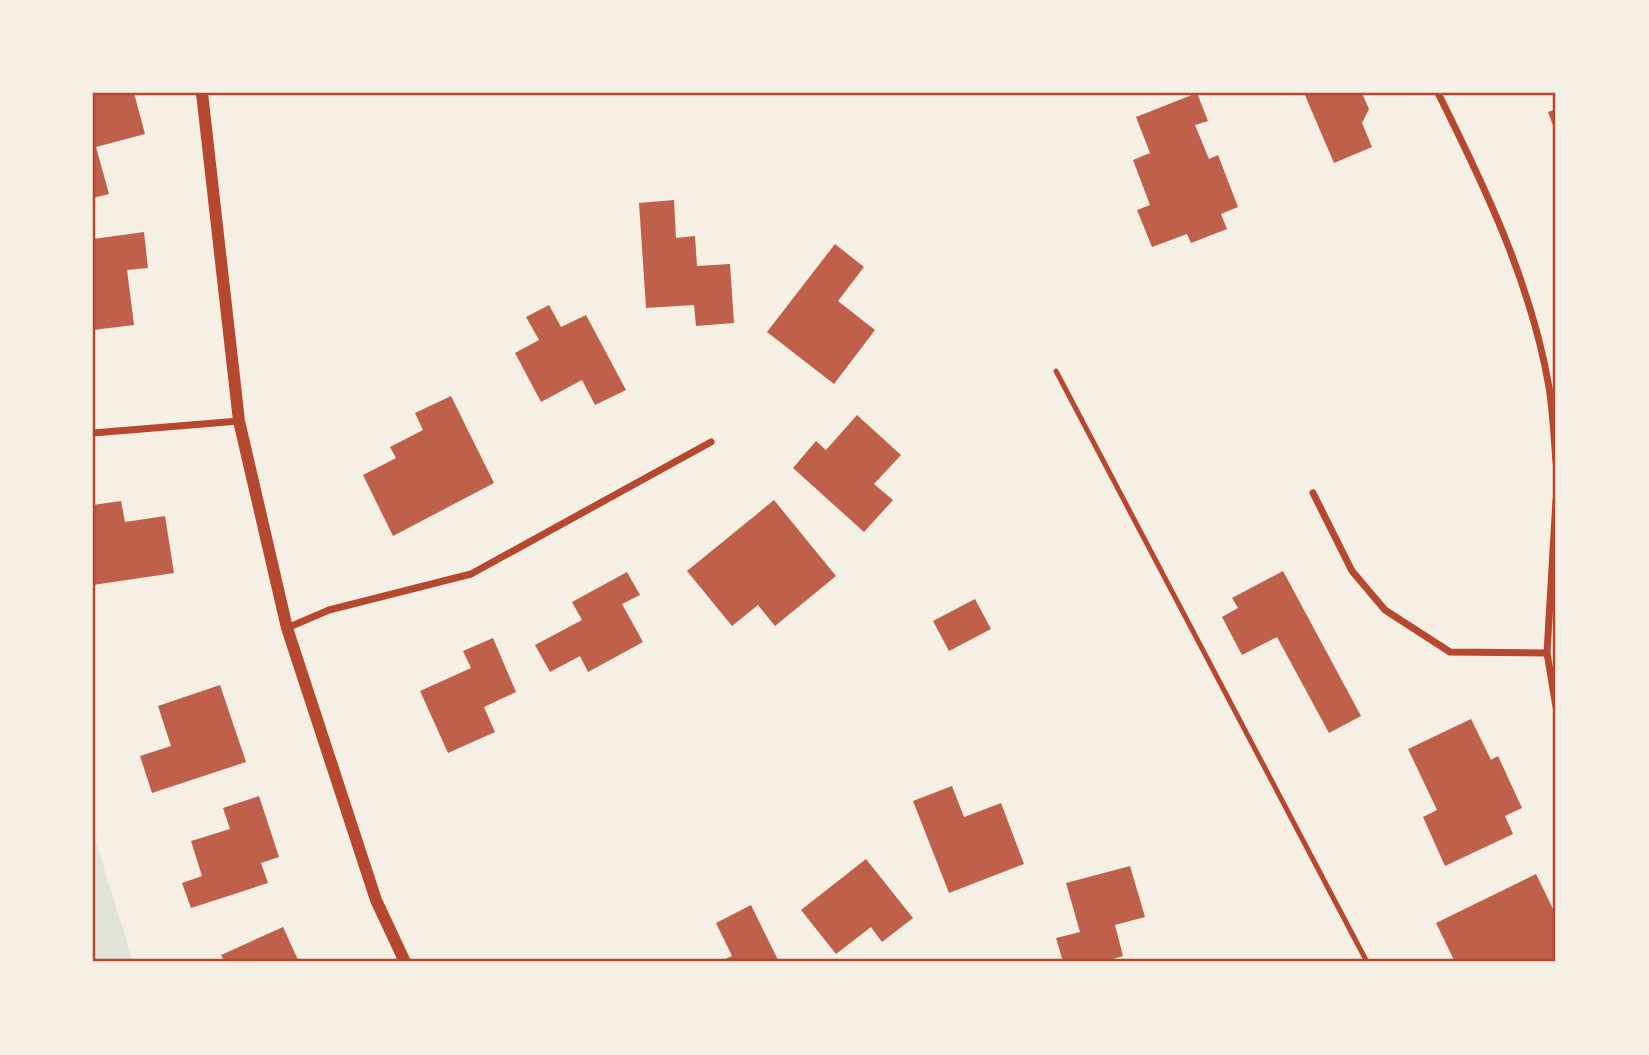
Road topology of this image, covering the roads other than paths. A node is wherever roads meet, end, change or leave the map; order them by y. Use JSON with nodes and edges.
{"nodes":[{"id":1,"x":202,"y":93,"type":"edge"},
{"id":2,"x":1438,"y":93,"type":"edge"},
{"id":3,"x":1056,"y":371,"type":"dead end"},
{"id":4,"x":239,"y":421,"type":"junction"},
{"id":5,"x":93,"y":433,"type":"edge"},
{"id":6,"x":710,"y":442,"type":"dead end"},
{"id":7,"x":1556,"y":462,"type":"edge"},
{"id":8,"x":1313,"y":493,"type":"dead end"},
{"id":9,"x":1556,"y":500,"type":"edge"},
{"id":10,"x":287,"y":628,"type":"junction"},
{"id":11,"x":1547,"y":653,"type":"junction"},
{"id":12,"x":1556,"y":707,"type":"edge"},
{"id":13,"x":405,"y":962,"type":"edge"},
{"id":14,"x":1367,"y":962,"type":"edge"}],
"edges":[{"from":1,"to":4,"type":"street"},
{"from":2,"to":7,"type":"street"},
{"from":3,"to":14,"type":"lane"},
{"from":4,"to":5,"type":"street"},
{"from":4,"to":10,"type":"street"},
{"from":6,"to":10,"type":"street"},
{"from":8,"to":11,"type":"street"},
{"from":9,"to":11,"type":"street"},
{"from":10,"to":13,"type":"street"},
{"from":11,"to":12,"type":"street"}]}
